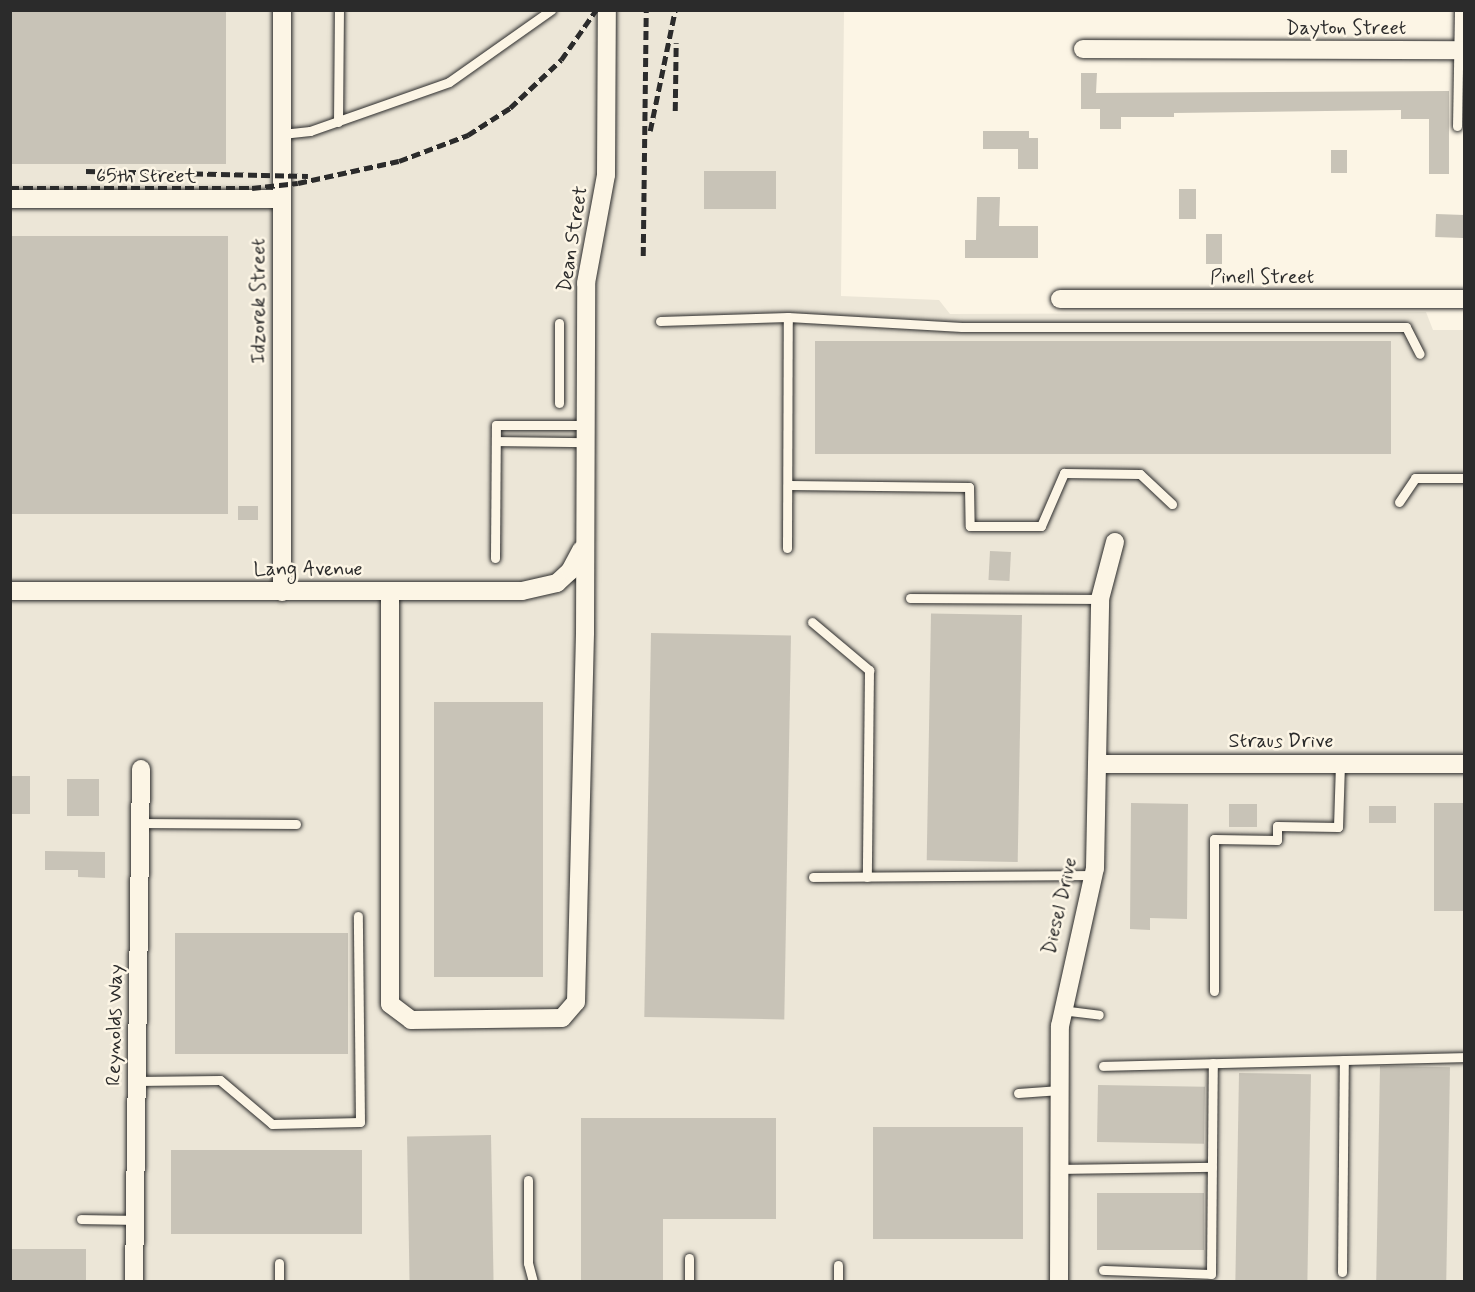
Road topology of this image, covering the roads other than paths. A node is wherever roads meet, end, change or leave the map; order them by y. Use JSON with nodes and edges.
{"nodes":[{"id":1,"x":282,"y":10,"type":"edge"},
{"id":2,"x":339,"y":10,"type":"edge"},
{"id":3,"x":551,"y":10,"type":"edge"},
{"id":4,"x":607,"y":10,"type":"edge"},
{"id":5,"x":1459,"y":10,"type":"edge"},
{"id":6,"x":1083,"y":50,"type":"dead end"},
{"id":7,"x":1461,"y":50,"type":"edge"},
{"id":8,"x":338,"y":122,"type":"junction"},
{"id":9,"x":1457,"y":126,"type":"dead end"},
{"id":10,"x":282,"y":134,"type":"junction"},
{"id":11,"x":10,"y":199,"type":"edge"},
{"id":12,"x":281,"y":199,"type":"junction"},
{"id":13,"x":1060,"y":299,"type":"dead end"},
{"id":14,"x":1464,"y":299,"type":"edge"},
{"id":15,"x":788,"y":317,"type":"junction"},
{"id":16,"x":660,"y":321,"type":"dead end"},
{"id":17,"x":559,"y":323,"type":"dead end"},
{"id":18,"x":1420,"y":354,"type":"dead end"},
{"id":19,"x":559,"y":403,"type":"dead end"},
{"id":20,"x":584,"y":433,"type":"junction"},
{"id":21,"x":496,"y":441,"type":"junction"},
{"id":22,"x":1464,"y":478,"type":"edge"},
{"id":23,"x":789,"y":485,"type":"junction"},
{"id":24,"x":1399,"y":502,"type":"dead end"},
{"id":25,"x":1173,"y":504,"type":"dead end"},
{"id":26,"x":1115,"y":542,"type":"dead end"},
{"id":27,"x":582,"y":546,"type":"junction"},
{"id":28,"x":787,"y":548,"type":"dead end"},
{"id":29,"x":495,"y":558,"type":"dead end"},
{"id":30,"x":10,"y":591,"type":"edge"},
{"id":31,"x":282,"y":592,"type":"junction"},
{"id":32,"x":390,"y":592,"type":"junction"},
{"id":33,"x":910,"y":598,"type":"dead end"},
{"id":34,"x":1100,"y":599,"type":"junction"},
{"id":35,"x":812,"y":622,"type":"dead end"},
{"id":36,"x":1097,"y":764,"type":"junction"},
{"id":37,"x":1340,"y":764,"type":"junction"},
{"id":38,"x":1464,"y":764,"type":"edge"},
{"id":39,"x":141,"y":769,"type":"dead end"},
{"id":40,"x":140,"y":823,"type":"junction"},
{"id":41,"x":296,"y":824,"type":"dead end"},
{"id":42,"x":1093,"y":875,"type":"junction"},
{"id":43,"x":867,"y":876,"type":"junction"},
{"id":44,"x":813,"y":877,"type":"dead end"},
{"id":45,"x":358,"y":916,"type":"dead end"},
{"id":46,"x":1214,"y":992,"type":"dead end"},
{"id":47,"x":1061,"y":1010,"type":"junction"},
{"id":48,"x":1099,"y":1016,"type":"dead end"},
{"id":49,"x":1464,"y":1057,"type":"edge"},
{"id":50,"x":1344,"y":1060,"type":"junction"},
{"id":51,"x":1213,"y":1063,"type":"junction"},
{"id":52,"x":1103,"y":1066,"type":"dead end"},
{"id":53,"x":137,"y":1081,"type":"junction"},
{"id":54,"x":1060,"y":1090,"type":"junction"},
{"id":55,"x":1018,"y":1093,"type":"dead end"},
{"id":56,"x":1212,"y":1167,"type":"junction"},
{"id":57,"x":1060,"y":1169,"type":"junction"},
{"id":58,"x":528,"y":1180,"type":"dead end"},
{"id":59,"x":81,"y":1220,"type":"dead end"},
{"id":60,"x":135,"y":1220,"type":"junction"},
{"id":61,"x":689,"y":1258,"type":"dead end"},
{"id":62,"x":279,"y":1263,"type":"dead end"},
{"id":63,"x":838,"y":1265,"type":"dead end"},
{"id":64,"x":1103,"y":1270,"type":"dead end"},
{"id":65,"x":1341,"y":1272,"type":"dead end"},
{"id":66,"x":134,"y":1281,"type":"edge"},
{"id":67,"x":279,"y":1281,"type":"edge"},
{"id":68,"x":533,"y":1281,"type":"edge"},
{"id":69,"x":689,"y":1281,"type":"edge"},
{"id":70,"x":838,"y":1281,"type":"edge"},
{"id":71,"x":1059,"y":1281,"type":"edge"}],
"edges":[{"from":1,"to":10,"type":"street","name":"Idzorek Street"},
{"from":2,"to":8,"type":"lane"},
{"from":3,"to":8,"type":"lane"},
{"from":4,"to":20,"type":"street","name":"Dean Street"},
{"from":5,"to":7,"type":"lane"},
{"from":6,"to":7,"type":"street","name":"Dayton Street"},
{"from":7,"to":9,"type":"lane"},
{"from":8,"to":10,"type":"lane"},
{"from":10,"to":12,"type":"street","name":"Idzorek Street"},
{"from":11,"to":12,"type":"street","name":"65th Street"},
{"from":12,"to":31,"type":"street","name":"Idzorek Street"},
{"from":13,"to":14,"type":"street","name":"Pinell Street"},
{"from":15,"to":16,"type":"lane"},
{"from":15,"to":18,"type":"lane"},
{"from":15,"to":23,"type":"lane"},
{"from":17,"to":19,"type":"lane"},
{"from":20,"to":21,"type":"lane"},
{"from":20,"to":21,"type":"lane"},
{"from":20,"to":27,"type":"street","name":"Dean Street"},
{"from":21,"to":29,"type":"lane"},
{"from":22,"to":24,"type":"lane"},
{"from":23,"to":25,"type":"lane"},
{"from":23,"to":28,"type":"lane"},
{"from":26,"to":34,"type":"street","name":"Diesel Drive"},
{"from":27,"to":32,"type":"street","name":"Lang Avenue"},
{"from":27,"to":32,"type":"street","name":"Dean Street"},
{"from":30,"to":31,"type":"street","name":"Lang Avenue"},
{"from":31,"to":32,"type":"street","name":"Lang Avenue"},
{"from":33,"to":34,"type":"lane"},
{"from":34,"to":36,"type":"street","name":"Diesel Drive"},
{"from":35,"to":43,"type":"lane"},
{"from":36,"to":37,"type":"street","name":"Straus Drive"},
{"from":36,"to":42,"type":"street","name":"Diesel Drive"},
{"from":37,"to":38,"type":"street","name":"Straus Drive"},
{"from":37,"to":46,"type":"lane"},
{"from":39,"to":40,"type":"street","name":"Reynolds Way"},
{"from":40,"to":41,"type":"lane"},
{"from":40,"to":53,"type":"street","name":"Reynolds Way"},
{"from":42,"to":43,"type":"lane"},
{"from":42,"to":47,"type":"street","name":"Diesel Drive"},
{"from":43,"to":44,"type":"lane"},
{"from":45,"to":53,"type":"lane"},
{"from":47,"to":48,"type":"lane"},
{"from":47,"to":54,"type":"street","name":"Diesel Drive"},
{"from":49,"to":50,"type":"lane"},
{"from":50,"to":51,"type":"lane"},
{"from":50,"to":65,"type":"lane"},
{"from":51,"to":52,"type":"lane"},
{"from":51,"to":56,"type":"lane"},
{"from":53,"to":60,"type":"street","name":"Reynolds Way"},
{"from":54,"to":55,"type":"lane"},
{"from":54,"to":57,"type":"street","name":"Diesel Drive"},
{"from":56,"to":57,"type":"lane"},
{"from":56,"to":64,"type":"lane"},
{"from":57,"to":71,"type":"street","name":"Diesel Drive"},
{"from":58,"to":68,"type":"lane"},
{"from":59,"to":60,"type":"lane"},
{"from":60,"to":66,"type":"street","name":"Reynolds Way"},
{"from":61,"to":69,"type":"lane"},
{"from":62,"to":67,"type":"lane"},
{"from":63,"to":70,"type":"lane"}]}
